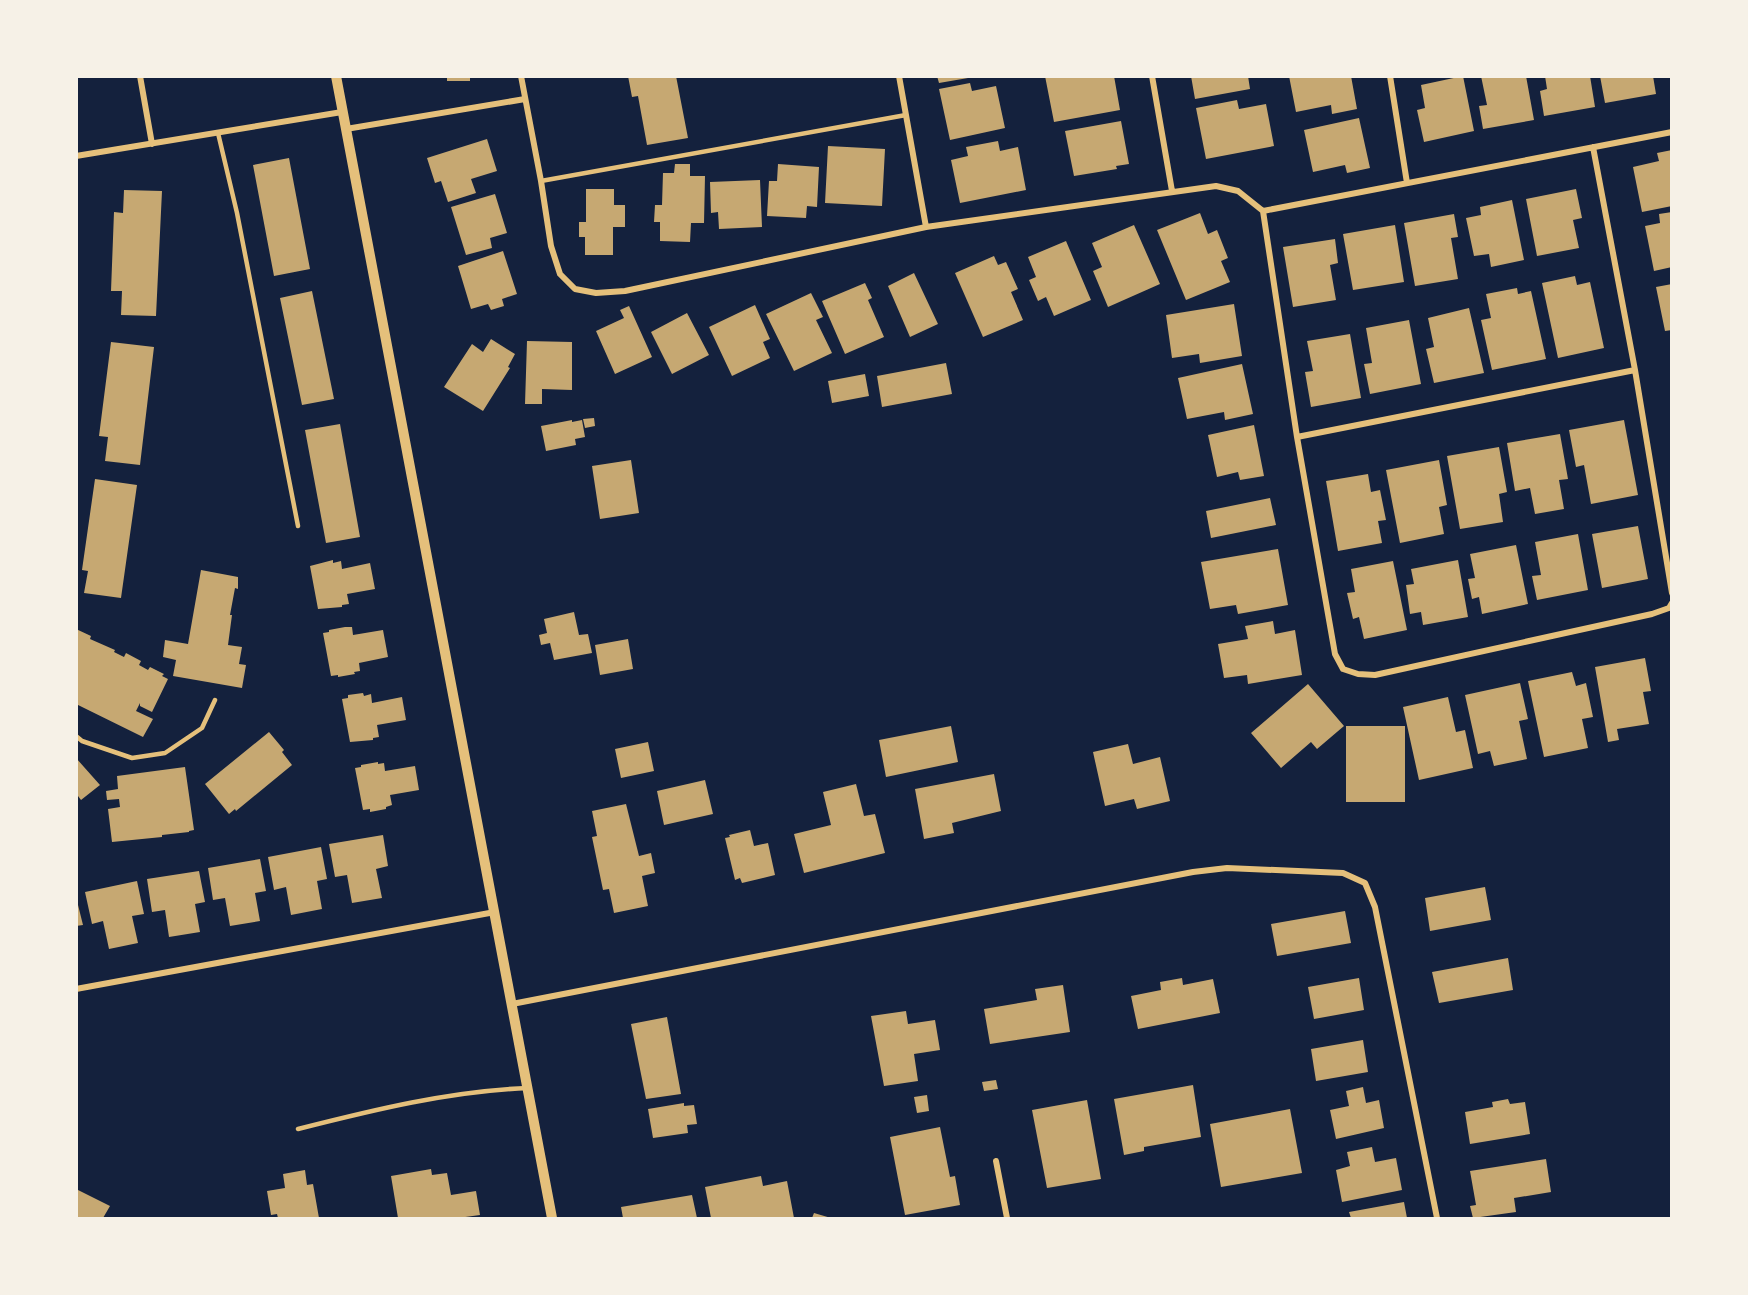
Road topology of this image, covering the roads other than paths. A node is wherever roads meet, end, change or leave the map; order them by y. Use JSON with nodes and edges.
{"nodes":[{"id":1,"x":140,"y":76,"type":"edge"},
{"id":2,"x":336,"y":76,"type":"edge"},
{"id":3,"x":520,"y":76,"type":"edge"},
{"id":4,"x":899,"y":76,"type":"edge"},
{"id":5,"x":1152,"y":76,"type":"edge"},
{"id":6,"x":1390,"y":76,"type":"edge"},
{"id":7,"x":525,"y":99,"type":"junction"},
{"id":8,"x":342,"y":112,"type":"junction"},
{"id":9,"x":906,"y":115,"type":"junction"},
{"id":10,"x":346,"y":129,"type":"junction"},
{"id":11,"x":1671,"y":132,"type":"edge"},
{"id":12,"x":218,"y":133,"type":"junction"},
{"id":13,"x":152,"y":144,"type":"junction"},
{"id":14,"x":1593,"y":147,"type":"junction"},
{"id":15,"x":76,"y":156,"type":"edge"},
{"id":16,"x":541,"y":181,"type":"junction"},
{"id":17,"x":1407,"y":183,"type":"junction"},
{"id":18,"x":1172,"y":191,"type":"junction"},
{"id":19,"x":1263,"y":211,"type":"junction"},
{"id":20,"x":926,"y":227,"type":"junction"},
{"id":21,"x":1635,"y":370,"type":"junction"},
{"id":22,"x":1297,"y":437,"type":"junction"},
{"id":23,"x":298,"y":526,"type":"dead end"},
{"id":24,"x":1671,"y":593,"type":"edge"},
{"id":25,"x":1671,"y":603,"type":"edge"},
{"id":26,"x":215,"y":700,"type":"dead end"},
{"id":27,"x":76,"y":736,"type":"edge"},
{"id":28,"x":495,"y":912,"type":"junction"},
{"id":29,"x":76,"y":989,"type":"edge"},
{"id":30,"x":512,"y":1004,"type":"junction"},
{"id":31,"x":528,"y":1088,"type":"junction"},
{"id":32,"x":298,"y":1129,"type":"dead end"},
{"id":33,"x":996,"y":1161,"type":"dead end"},
{"id":34,"x":552,"y":1218,"type":"edge"},
{"id":35,"x":1007,"y":1218,"type":"edge"},
{"id":36,"x":1437,"y":1218,"type":"edge"}],
"edges":[{"from":1,"to":13,"type":"street"},
{"from":2,"to":8,"type":"street"},
{"from":3,"to":7,"type":"street"},
{"from":4,"to":9,"type":"street"},
{"from":5,"to":18,"type":"street"},
{"from":6,"to":17,"type":"street"},
{"from":7,"to":10,"type":"street"},
{"from":7,"to":16,"type":"street"},
{"from":8,"to":10,"type":"street"},
{"from":8,"to":12,"type":"street"},
{"from":9,"to":16,"type":"lane"},
{"from":9,"to":20,"type":"street"},
{"from":10,"to":28,"type":"street"},
{"from":11,"to":14,"type":"street"},
{"from":12,"to":13,"type":"street"},
{"from":12,"to":23,"type":"lane"},
{"from":13,"to":15,"type":"street"},
{"from":14,"to":17,"type":"street"},
{"from":14,"to":21,"type":"street"},
{"from":16,"to":20,"type":"street"},
{"from":17,"to":19,"type":"street"},
{"from":18,"to":19,"type":"street"},
{"from":18,"to":20,"type":"street"},
{"from":19,"to":22,"type":"street"},
{"from":21,"to":22,"type":"street"},
{"from":21,"to":24,"type":"street"},
{"from":22,"to":25,"type":"street"},
{"from":26,"to":27,"type":"lane"},
{"from":28,"to":29,"type":"street"},
{"from":28,"to":30,"type":"street"},
{"from":30,"to":31,"type":"street"},
{"from":30,"to":36,"type":"street"},
{"from":31,"to":32,"type":"lane"},
{"from":31,"to":34,"type":"street"},
{"from":33,"to":35,"type":"street"}]}
